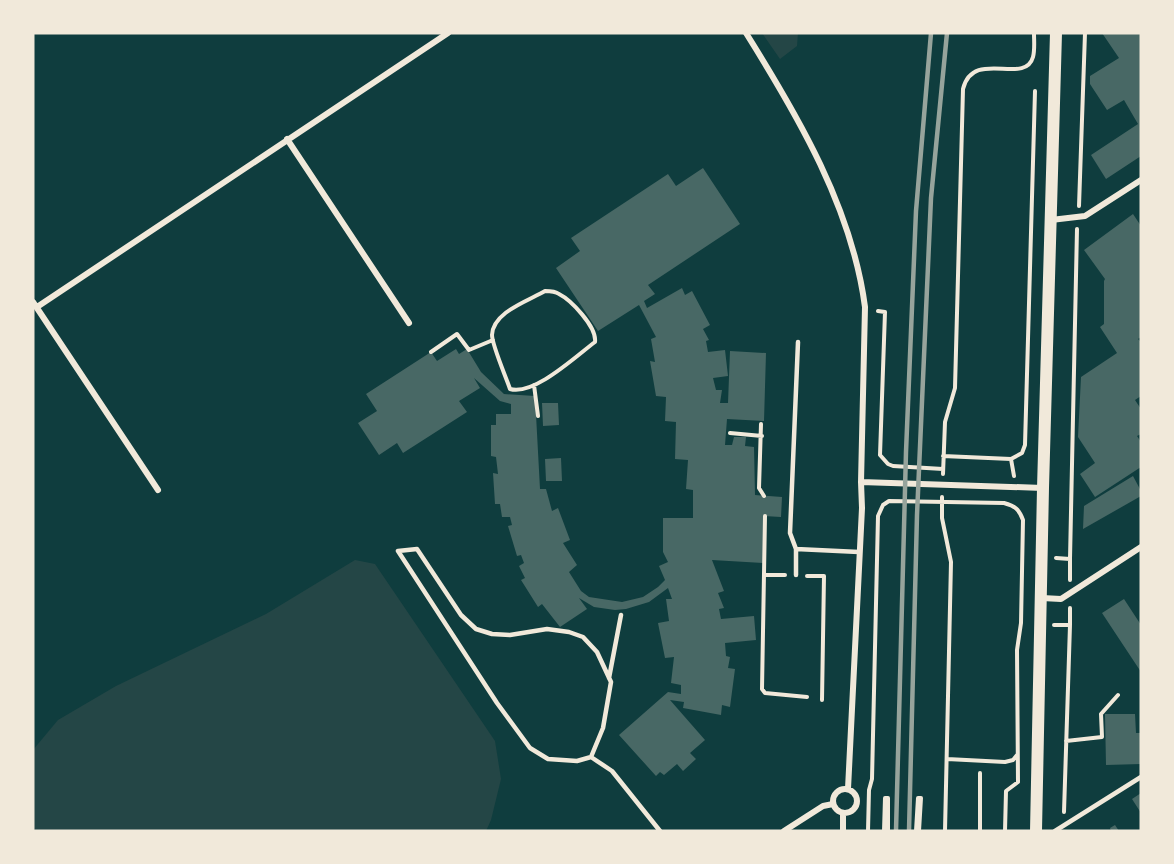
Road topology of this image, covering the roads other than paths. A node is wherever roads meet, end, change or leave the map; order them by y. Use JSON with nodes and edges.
{"nodes":[{"id":1,"x":448,"y":33,"type":"edge"},
{"id":2,"x":746,"y":33,"type":"edge"},
{"id":3,"x":1056,"y":33,"type":"edge"},
{"id":4,"x":287,"y":139,"type":"junction"},
{"id":5,"x":1141,"y":180,"type":"edge"},
{"id":6,"x":1051,"y":220,"type":"junction"},
{"id":7,"x":35,"y":305,"type":"edge"},
{"id":8,"x":409,"y":323,"type":"dead end"},
{"id":9,"x":798,"y":342,"type":"dead end"},
{"id":10,"x":861,"y":482,"type":"junction"},
{"id":11,"x":1043,"y":488,"type":"junction"},
{"id":12,"x":158,"y":490,"type":"dead end"},
{"id":13,"x":1141,"y":547,"type":"edge"},
{"id":14,"x":796,"y":549,"type":"junction"},
{"id":15,"x":859,"y":552,"type":"junction"},
{"id":16,"x":796,"y":575,"type":"road end"},
{"id":17,"x":1042,"y":598,"type":"junction"},
{"id":18,"x":621,"y":615,"type":"dead end"},
{"id":19,"x":609,"y":678,"type":"junction"},
{"id":20,"x":591,"y":757,"type":"junction"},
{"id":21,"x":1141,"y":777,"type":"edge"},
{"id":22,"x":848,"y":789,"type":"junction"},
{"id":23,"x":833,"y":804,"type":"junction"},
{"id":24,"x":843,"y":813,"type":"junction"},
{"id":25,"x":660,"y":831,"type":"edge"},
{"id":26,"x":784,"y":831,"type":"edge"},
{"id":27,"x":843,"y":831,"type":"edge"},
{"id":28,"x":1036,"y":831,"type":"edge"},
{"id":29,"x":1055,"y":831,"type":"edge"}],
"edges":[{"from":1,"to":4,"type":"street"},
{"from":2,"to":10,"type":"street"},
{"from":3,"to":6,"type":"main road"},
{"from":4,"to":7,"type":"street"},
{"from":4,"to":8,"type":"street"},
{"from":5,"to":6,"type":"street"},
{"from":6,"to":11,"type":"main road"},
{"from":7,"to":12,"type":"street"},
{"from":9,"to":14,"type":"lane"},
{"from":10,"to":11,"type":"street"},
{"from":10,"to":15,"type":"street"},
{"from":11,"to":17,"type":"main road"},
{"from":13,"to":17,"type":"street"},
{"from":14,"to":15,"type":"lane"},
{"from":14,"to":16,"type":"lane"},
{"from":15,"to":22,"type":"street"},
{"from":17,"to":28,"type":"main road"},
{"from":18,"to":19,"type":"lane"},
{"from":19,"to":20,"type":"lane"},
{"from":19,"to":20,"type":"lane"},
{"from":20,"to":25,"type":"lane"},
{"from":21,"to":29,"type":"lane"},
{"from":22,"to":23,"type":"street"},
{"from":22,"to":24,"type":"street"},
{"from":23,"to":24,"type":"street"},
{"from":23,"to":26,"type":"street"},
{"from":24,"to":27,"type":"street"}]}
